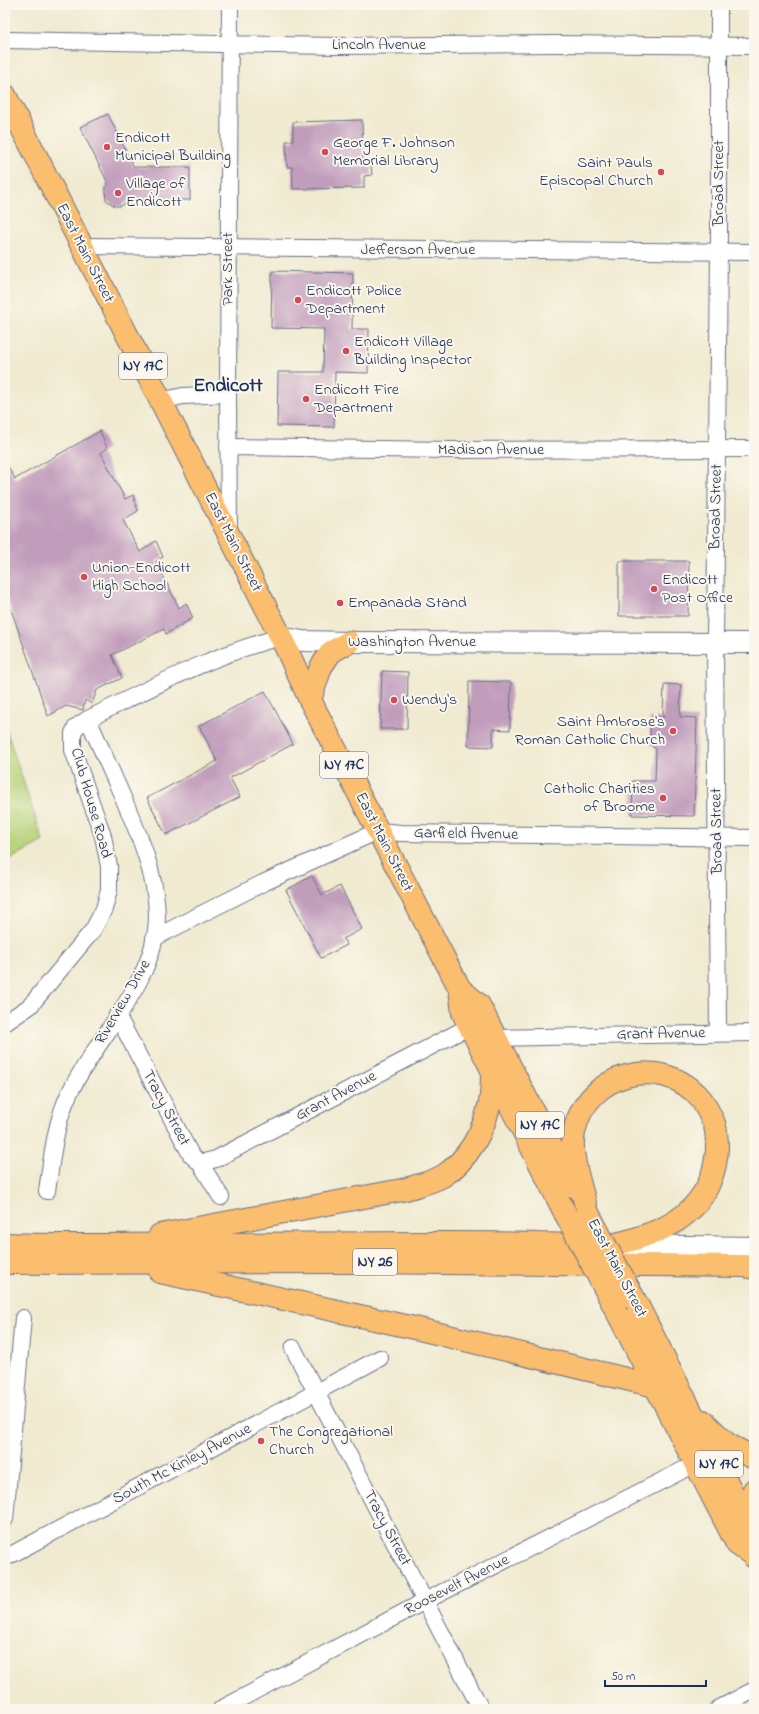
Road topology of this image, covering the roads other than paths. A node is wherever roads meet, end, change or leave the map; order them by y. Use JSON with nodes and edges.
{"nodes":[{"id":1,"x":230,"y":5,"type":"edge"},
{"id":2,"x":719,"y":5,"type":"edge"},
{"id":3,"x":5,"y":40,"type":"edge"},
{"id":4,"x":230,"y":45,"type":"junction"},
{"id":5,"x":719,"y":46,"type":"junction"},
{"id":6,"x":754,"y":46,"type":"edge"},
{"id":7,"x":5,"y":95,"type":"edge"},
{"id":8,"x":82,"y":246,"type":"junction"},
{"id":9,"x":228,"y":248,"type":"junction"},
{"id":10,"x":719,"y":252,"type":"junction"},
{"id":11,"x":754,"y":252,"type":"edge"},
{"id":12,"x":228,"y":394,"type":"junction"},
{"id":13,"x":160,"y":401,"type":"junction"},
{"id":14,"x":228,"y":446,"type":"junction"},
{"id":15,"x":717,"y":449,"type":"junction"},
{"id":16,"x":754,"y":449,"type":"edge"},
{"id":17,"x":229,"y":534,"type":"junction"},
{"id":18,"x":281,"y":638,"type":"junction"},
{"id":19,"x":349,"y":642,"type":"junction"},
{"id":20,"x":715,"y":643,"type":"junction"},
{"id":21,"x":754,"y":643,"type":"edge"},
{"id":22,"x":310,"y":700,"type":"junction"},
{"id":23,"x":88,"y":719,"type":"junction"},
{"id":24,"x":378,"y":831,"type":"junction"},
{"id":25,"x":717,"y":838,"type":"junction"},
{"id":26,"x":754,"y":838,"type":"edge"},
{"id":27,"x":154,"y":938,"type":"junction"},
{"id":28,"x":460,"y":989,"type":"junction"},
{"id":29,"x":117,"y":1015,"type":"junction"},
{"id":30,"x":5,"y":1023,"type":"edge"},
{"id":31,"x":470,"y":1026,"type":"junction"},
{"id":32,"x":718,"y":1033,"type":"junction"},
{"id":33,"x":754,"y":1033,"type":"edge"},
{"id":34,"x":496,"y":1038,"type":"junction"},
{"id":35,"x":492,"y":1071,"type":"junction"},
{"id":36,"x":200,"y":1163,"type":"junction"},
{"id":37,"x":46,"y":1191,"type":"dead end"},
{"id":38,"x":221,"y":1197,"type":"dead end"},
{"id":39,"x":587,"y":1211,"type":"junction"},
{"id":40,"x":5,"y":1244,"type":"edge"},
{"id":41,"x":118,"y":1245,"type":"junction"},
{"id":42,"x":609,"y":1245,"type":"junction"},
{"id":43,"x":752,"y":1262,"type":"edge"},
{"id":44,"x":5,"y":1263,"type":"edge"},
{"id":45,"x":92,"y":1263,"type":"junction"},
{"id":46,"x":23,"y":1318,"type":"dead end"},
{"id":47,"x":293,"y":1348,"type":"dead end"},
{"id":48,"x":380,"y":1358,"type":"dead end"},
{"id":49,"x":655,"y":1386,"type":"junction"},
{"id":50,"x":316,"y":1393,"type":"junction"},
{"id":51,"x":692,"y":1410,"type":"junction"},
{"id":52,"x":754,"y":1458,"type":"edge"},
{"id":53,"x":695,"y":1464,"type":"junction"},
{"id":54,"x":754,"y":1490,"type":"edge"},
{"id":55,"x":746,"y":1518,"type":"junction"},
{"id":56,"x":5,"y":1519,"type":"edge"},
{"id":57,"x":754,"y":1556,"type":"edge"},
{"id":58,"x":5,"y":1558,"type":"edge"},
{"id":59,"x":425,"y":1602,"type":"junction"},
{"id":60,"x":754,"y":1690,"type":"edge"},
{"id":61,"x":221,"y":1709,"type":"edge"},
{"id":62,"x":481,"y":1709,"type":"edge"},
{"id":63,"x":718,"y":1709,"type":"edge"}],
"edges":[{"from":1,"to":4,"type":"street","name":"Park Street"},
{"from":2,"to":5,"type":"street","name":"Broad Street"},
{"from":3,"to":4,"type":"street","name":"Lincoln Avenue"},
{"from":4,"to":5,"type":"street","name":"Lincoln Avenue"},
{"from":4,"to":9,"type":"street","name":"Park Street"},
{"from":5,"to":6,"type":"street","name":"Lincoln Avenue"},
{"from":5,"to":10,"type":"street","name":"Broad Street"},
{"from":7,"to":8,"type":"main road","name":"East Main Street","number":"NY 17C"},
{"from":8,"to":9,"type":"street","name":"Jefferson Avenue"},
{"from":8,"to":13,"type":"main road","name":"East Main Street","number":"NY 17C"},
{"from":9,"to":10,"type":"street","name":"Jefferson Avenue"},
{"from":9,"to":12,"type":"street","name":"Park Street"},
{"from":10,"to":11,"type":"street","name":"Jefferson Avenue"},
{"from":10,"to":15,"type":"street","name":"Broad Street"},
{"from":12,"to":13,"type":"street"},
{"from":12,"to":14,"type":"street","name":"Park Street"},
{"from":13,"to":17,"type":"main road","name":"East Main Street","number":"NY 17C"},
{"from":14,"to":15,"type":"street","name":"Madison Avenue"},
{"from":14,"to":17,"type":"street","name":"Park Street"},
{"from":15,"to":16,"type":"street","name":"Madison Avenue"},
{"from":15,"to":20,"type":"street","name":"Broad Street"},
{"from":17,"to":18,"type":"main road","name":"East Main Street","number":"NY 17C"},
{"from":18,"to":19,"type":"street","name":"Washington Avenue"},
{"from":18,"to":22,"type":"main road","name":"East Main Street","number":"NY 17C"},
{"from":18,"to":23,"type":"street","name":"Washington Avenue"},
{"from":19,"to":20,"type":"street","name":"Washington Avenue"},
{"from":19,"to":22,"type":"main road"},
{"from":20,"to":21,"type":"street","name":"Washington Avenue"},
{"from":20,"to":25,"type":"street","name":"Broad Street"},
{"from":22,"to":24,"type":"main road","name":"East Main Street","number":"NY 17C"},
{"from":23,"to":27,"type":"street","name":"Riverview Drive"},
{"from":23,"to":30,"type":"street","name":"Club House Road"},
{"from":24,"to":25,"type":"street","name":"Garfield Avenue"},
{"from":24,"to":27,"type":"street","name":"Garfield Avenue"},
{"from":24,"to":28,"type":"main road","name":"East Main Street","number":"NY 17C"},
{"from":25,"to":26,"type":"street","name":"Garfield Avenue"},
{"from":25,"to":32,"type":"street","name":"Broad Street"},
{"from":27,"to":29,"type":"street","name":"Riverview Drive"},
{"from":28,"to":31,"type":"main road","name":"East Main Street","number":"NY 17C"},
{"from":28,"to":34,"type":"main road","name":"East Main Street","number":"NY 17C"},
{"from":29,"to":36,"type":"street","name":"Tracy Street"},
{"from":29,"to":37,"type":"street","name":"Riverview Drive"},
{"from":31,"to":35,"type":"main road","name":"East Main Street","number":"NY 17C"},
{"from":31,"to":36,"type":"street","name":"Grant Avenue"},
{"from":32,"to":33,"type":"street","name":"Grant Avenue"},
{"from":32,"to":34,"type":"street","name":"Grant Avenue"},
{"from":34,"to":39,"type":"main road","name":"East Main Street","number":"NY 17C"},
{"from":35,"to":41,"type":"main road"},
{"from":35,"to":49,"type":"main road","name":"East Main Street","number":"NY 17C","bridge":true},
{"from":36,"to":38,"type":"street","name":"Tracy Street"},
{"from":39,"to":42,"type":"main road"},
{"from":39,"to":51,"type":"main road","name":"East Main Street","number":"NY 17C","bridge":true},
{"from":40,"to":41,"type":"main road"},
{"from":41,"to":42,"type":"main road"},
{"from":42,"to":43,"type":"street"},
{"from":43,"to":45,"type":"main road","number":"NY 26"},
{"from":44,"to":45,"type":"main road","number":"NY 26"},
{"from":45,"to":49,"type":"main road"},
{"from":46,"to":56,"type":"street"},
{"from":47,"to":50,"type":"street","name":"Tracy Street"},
{"from":48,"to":50,"type":"street","name":"South Mc Kinley Avenue"},
{"from":49,"to":53,"type":"main road","name":"East Main Street","number":"NY 17C"},
{"from":50,"to":58,"type":"street","name":"South Mc Kinley Avenue"},
{"from":50,"to":59,"type":"street","name":"Tracy Street"},
{"from":51,"to":52,"type":"main road"},
{"from":51,"to":55,"type":"main road","name":"East Main Street","number":"NY 17C"},
{"from":53,"to":57,"type":"main road","name":"East Main Street","number":"NY 17C"},
{"from":53,"to":59,"type":"street","name":"Roosevelt Avenue"},
{"from":54,"to":55,"type":"main road"},
{"from":55,"to":57,"type":"main road","name":"East Main Street","number":"NY 17C"},
{"from":59,"to":61,"type":"street","name":"Roosevelt Avenue"},
{"from":59,"to":62,"type":"street","name":"Tracy Street"},
{"from":60,"to":63,"type":"street"}]}
